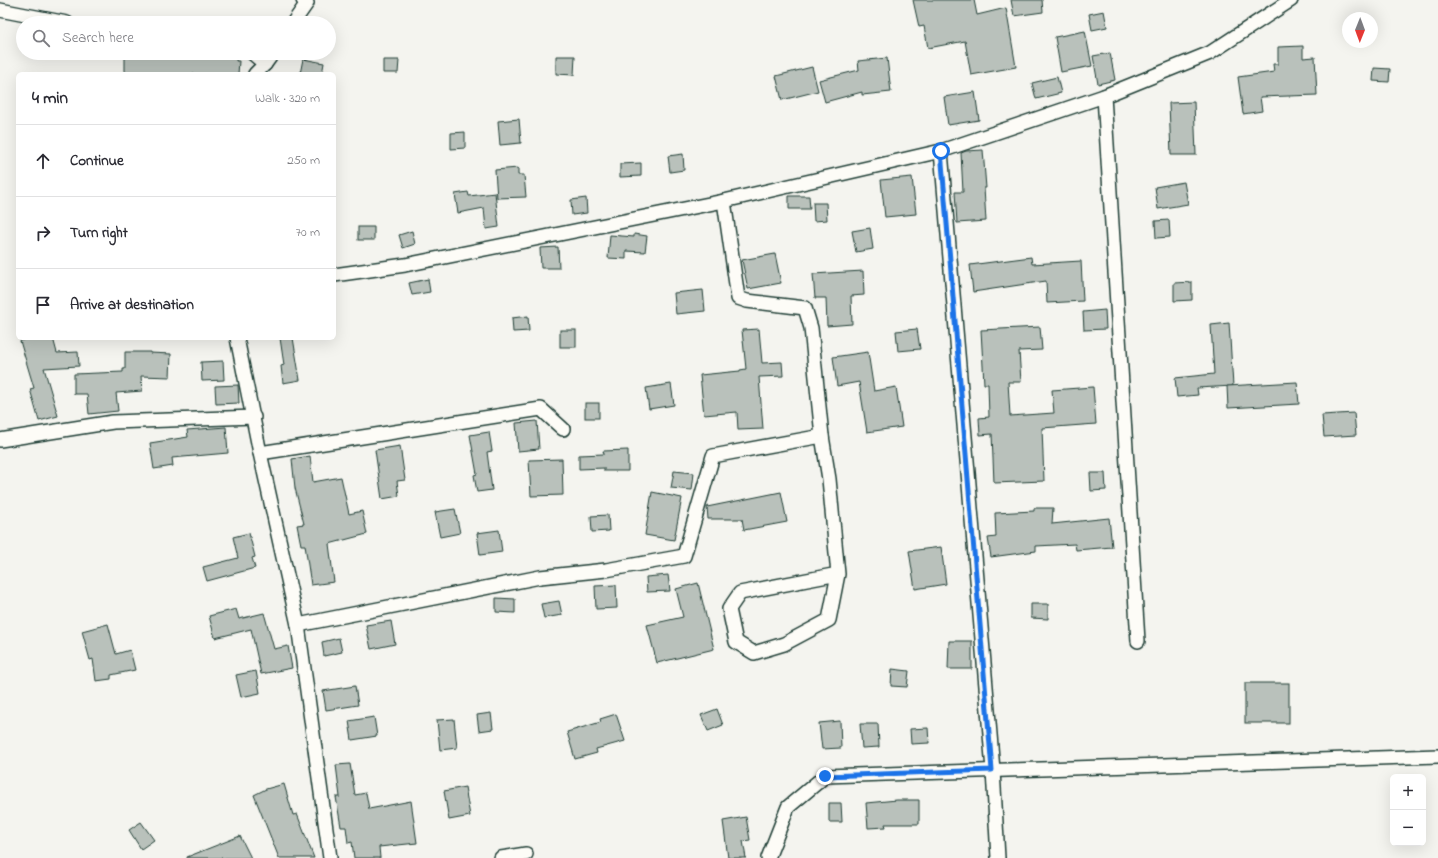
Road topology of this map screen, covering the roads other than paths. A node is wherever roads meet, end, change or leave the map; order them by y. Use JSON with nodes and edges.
{"nodes":[{"id":1,"x":303,"y":0,"type":"edge"},
{"id":2,"x":1291,"y":0,"type":"edge"},
{"id":3,"x":0,"y":10,"type":"edge"},
{"id":4,"x":30,"y":16,"type":"edge"},
{"id":5,"x":298,"y":16,"type":"edge"},
{"id":6,"x":260,"y":60,"type":"edge"},
{"id":7,"x":268,"y":60,"type":"edge"},
{"id":8,"x":265,"y":64,"type":"junction"},
{"id":9,"x":257,"y":72,"type":"edge"},
{"id":10,"x":1104,"y":96,"type":"junction"},
{"id":11,"x":941,"y":151,"type":"junction"},
{"id":12,"x":724,"y":201,"type":"junction"},
{"id":13,"x":336,"y":275,"type":"edge"},
{"id":14,"x":237,"y":340,"type":"edge"},
{"id":15,"x":254,"y":417,"type":"junction"},
{"id":16,"x":563,"y":428,"type":"dead end"},
{"id":17,"x":822,"y":436,"type":"junction"},
{"id":18,"x":0,"y":440,"type":"edge"},
{"id":19,"x":260,"y":453,"type":"junction"},
{"id":20,"x":838,"y":574,"type":"junction"},
{"id":21,"x":298,"y":625,"type":"junction"},
{"id":22,"x":1138,"y":641,"type":"dead end"},
{"id":23,"x":1438,"y":756,"type":"edge"},
{"id":24,"x":992,"y":770,"type":"junction"},
{"id":25,"x":526,"y":854,"type":"dead end"},
{"id":26,"x":330,"y":858,"type":"edge"},
{"id":27,"x":502,"y":858,"type":"edge"},
{"id":28,"x":768,"y":858,"type":"edge"},
{"id":29,"x":998,"y":858,"type":"edge"}],
"edges":[{"from":1,"to":5,"type":"street"},
{"from":2,"to":10,"type":"street"},
{"from":3,"to":4,"type":"street"},
{"from":6,"to":8,"type":"street"},
{"from":7,"to":8,"type":"street"},
{"from":8,"to":9,"type":"street"},
{"from":10,"to":11,"type":"street"},
{"from":10,"to":22,"type":"street"},
{"from":11,"to":12,"type":"street"},
{"from":11,"to":24,"type":"street"},
{"from":12,"to":13,"type":"street"},
{"from":12,"to":17,"type":"street"},
{"from":14,"to":15,"type":"street"},
{"from":15,"to":18,"type":"street"},
{"from":15,"to":19,"type":"street"},
{"from":16,"to":19,"type":"street"},
{"from":17,"to":20,"type":"street"},
{"from":17,"to":21,"type":"street"},
{"from":19,"to":21,"type":"street"},
{"from":20,"to":20,"type":"street"},
{"from":21,"to":26,"type":"street"},
{"from":23,"to":24,"type":"street"},
{"from":24,"to":28,"type":"street"},
{"from":24,"to":29,"type":"street"},
{"from":25,"to":27,"type":"street"}]}
